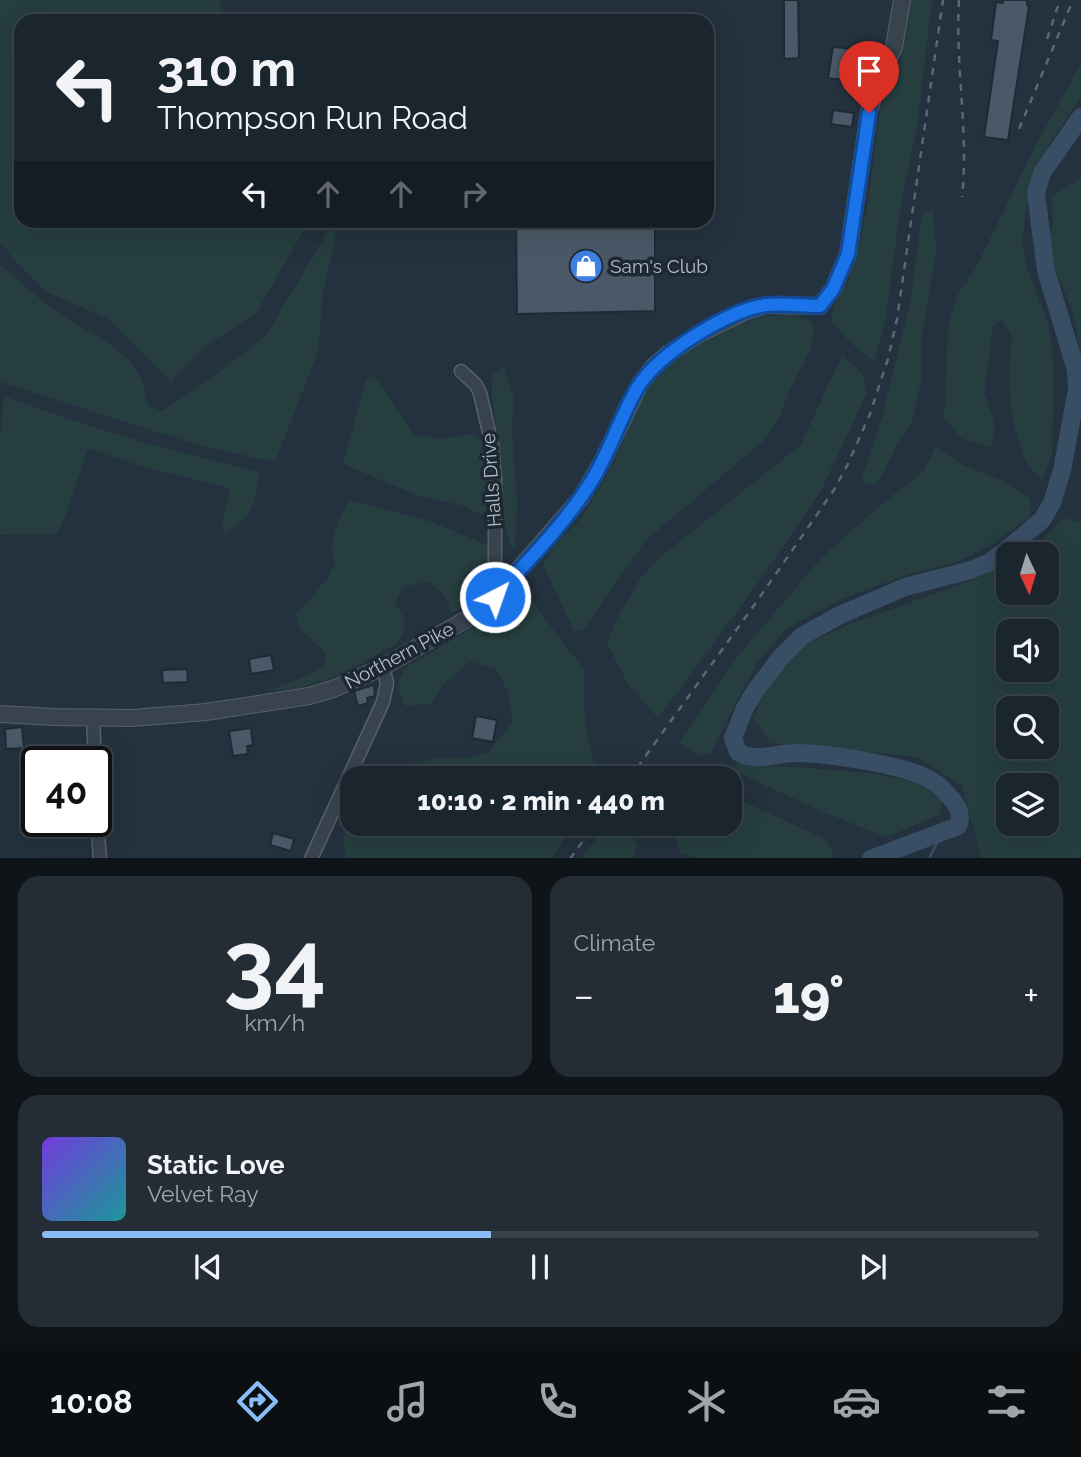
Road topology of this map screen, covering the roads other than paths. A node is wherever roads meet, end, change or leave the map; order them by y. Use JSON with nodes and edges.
{"nodes":[{"id":1,"x":902,"y":0,"type":"edge"},
{"id":2,"x":461,"y":371,"type":"dead end"},
{"id":3,"x":495,"y":597,"type":"junction"},
{"id":4,"x":383,"y":667,"type":"junction"},
{"id":5,"x":0,"y":714,"type":"edge"},
{"id":6,"x":93,"y":718,"type":"junction"},
{"id":7,"x":94,"y":746,"type":"edge"},
{"id":8,"x":98,"y":837,"type":"edge"},
{"id":9,"x":100,"y":858,"type":"edge"},
{"id":10,"x":311,"y":858,"type":"edge"}],
"edges":[{"from":1,"to":3,"type":"street","name":"Northern Pike"},
{"from":2,"to":3,"type":"street","name":"Halls Drive"},
{"from":3,"to":4,"type":"street","name":"Northern Pike"},
{"from":4,"to":6,"type":"street","name":"Northern Pike"},
{"from":4,"to":10,"type":"street"},
{"from":5,"to":6,"type":"street","name":"Northern Pike"},
{"from":6,"to":7,"type":"street"},
{"from":8,"to":9,"type":"street"}]}
